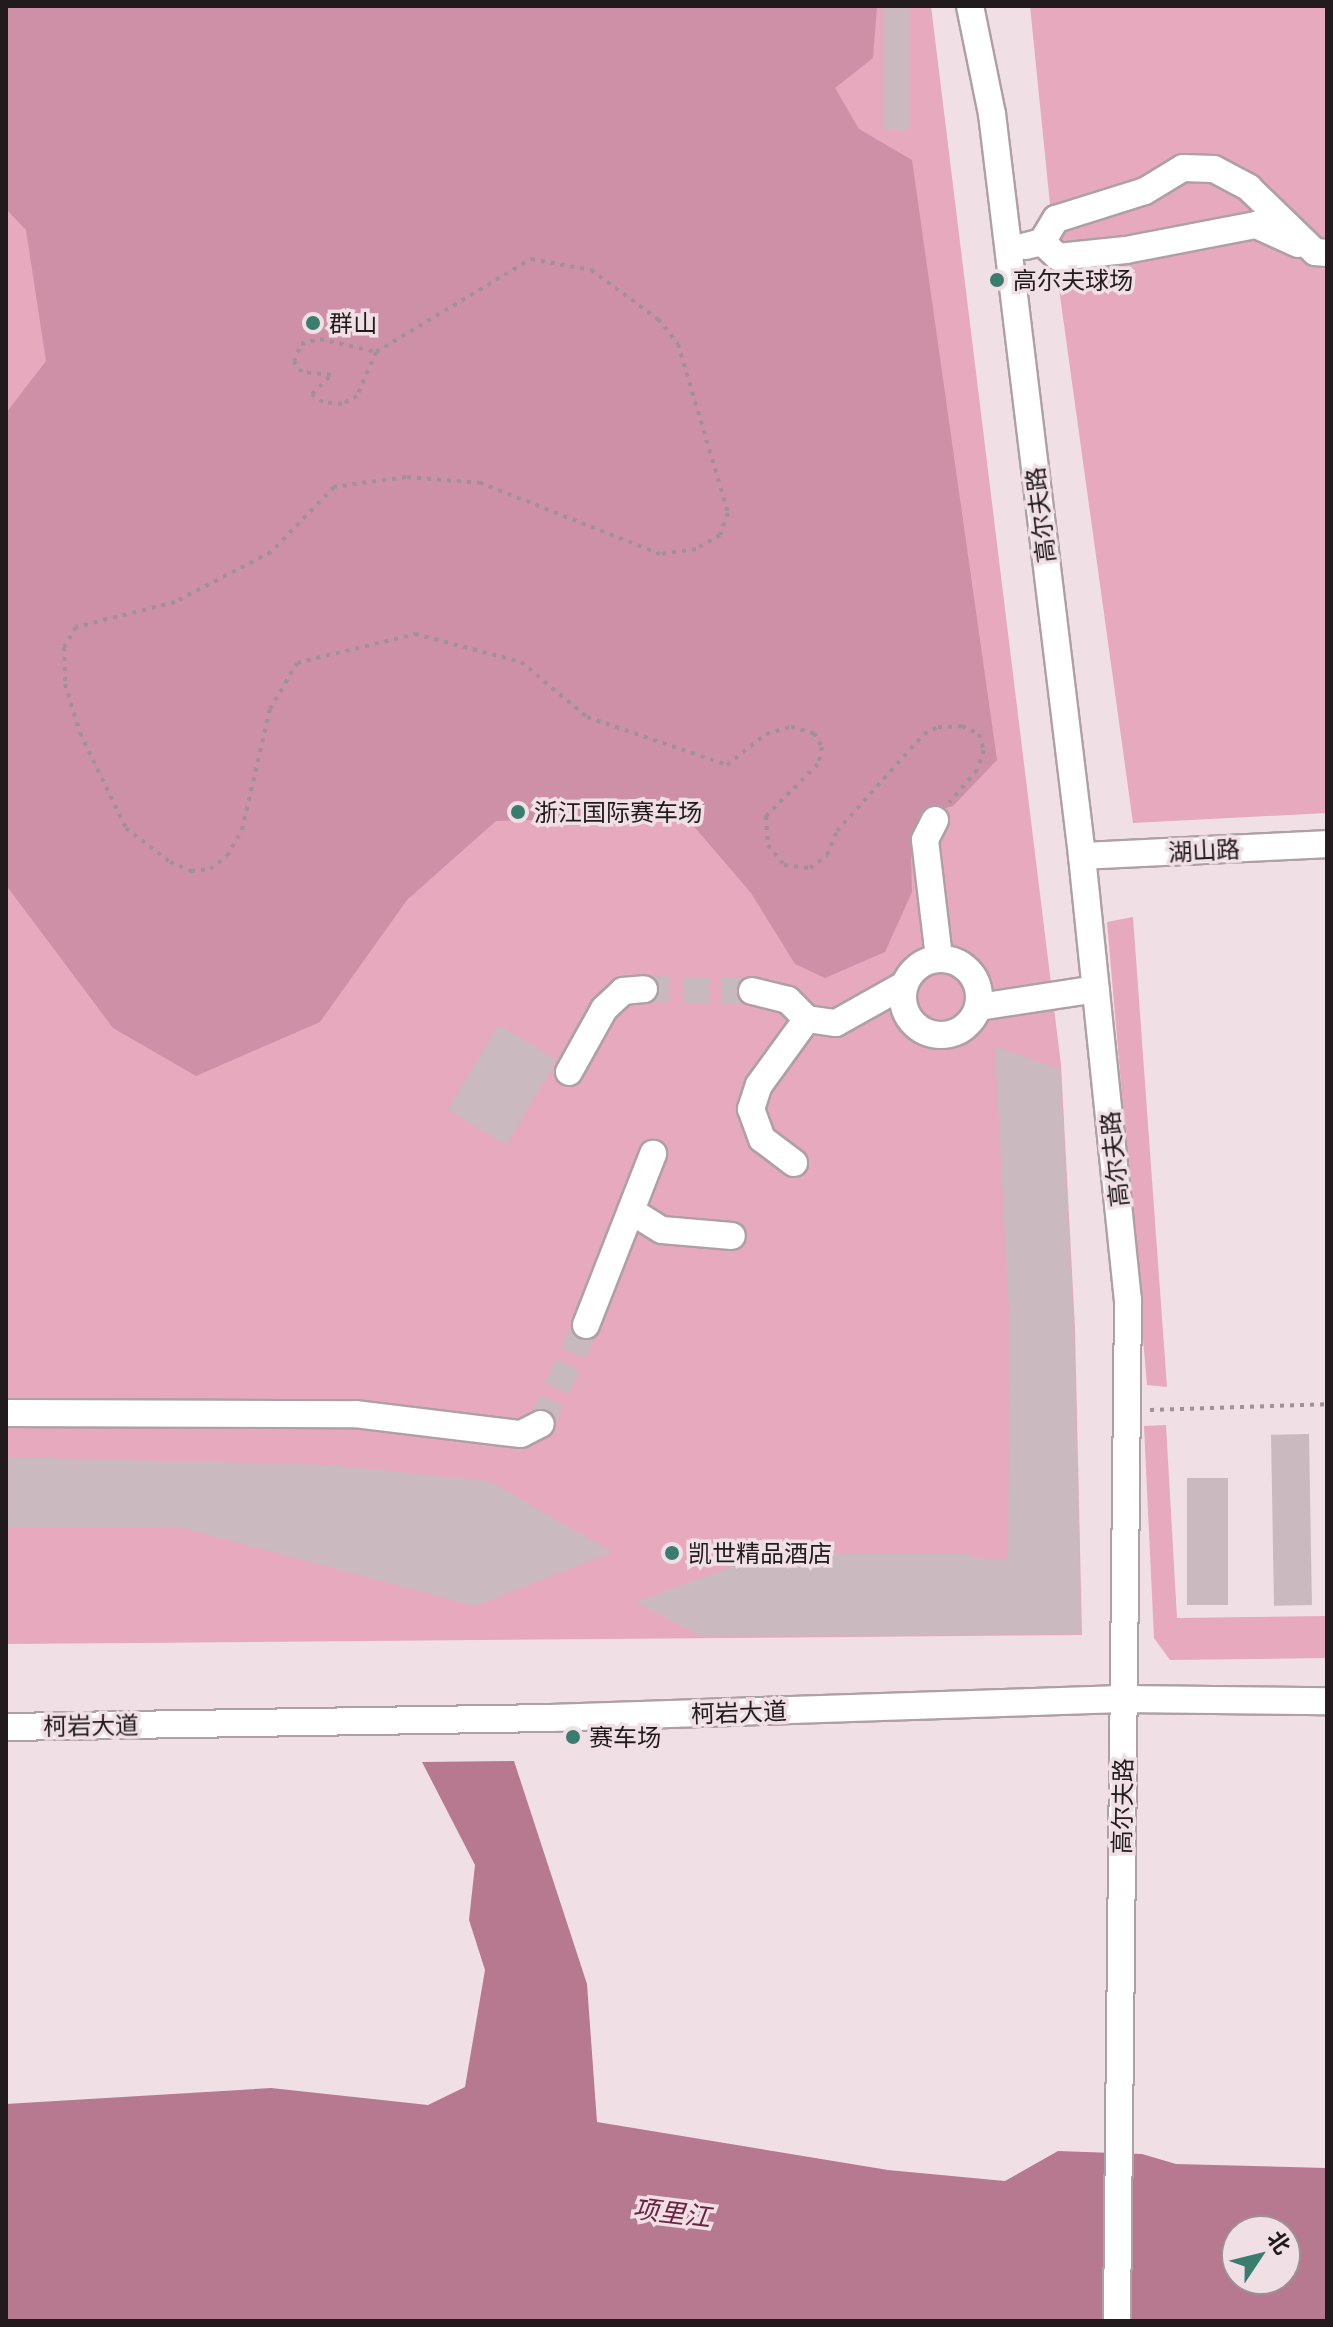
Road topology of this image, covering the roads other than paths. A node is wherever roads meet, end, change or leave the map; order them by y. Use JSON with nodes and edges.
{"nodes":[{"id":1,"x":970,"y":6,"type":"edge"},
{"id":2,"x":1042,"y":242,"type":"junction"},
{"id":3,"x":1008,"y":250,"type":"junction"},
{"id":4,"x":1323,"y":254,"type":"edge"},
{"id":5,"x":935,"y":820,"type":"road end"},
{"id":6,"x":1327,"y":844,"type":"edge"},
{"id":7,"x":1082,"y":856,"type":"junction"},
{"id":8,"x":939,"y":957,"type":"junction"},
{"id":9,"x":902,"y":986,"type":"junction"},
{"id":10,"x":644,"y":989,"type":"tunnel mouth"},
{"id":11,"x":1096,"y":989,"type":"junction"},
{"id":12,"x":752,"y":991,"type":"tunnel mouth"},
{"id":13,"x":979,"y":1007,"type":"junction"},
{"id":14,"x":807,"y":1019,"type":"junction"},
{"id":15,"x":569,"y":1072,"type":"dead end"},
{"id":16,"x":653,"y":1154,"type":"dead end"},
{"id":17,"x":794,"y":1163,"type":"dead end"},
{"id":18,"x":631,"y":1211,"type":"junction"},
{"id":19,"x":732,"y":1236,"type":"dead end"},
{"id":20,"x":586,"y":1325,"type":"tunnel mouth"},
{"id":21,"x":6,"y":1413,"type":"edge"},
{"id":22,"x":541,"y":1424,"type":"dead end"},
{"id":23,"x":1123,"y":1699,"type":"junction"},
{"id":24,"x":1327,"y":1701,"type":"edge"},
{"id":25,"x":6,"y":1727,"type":"edge"},
{"id":26,"x":1117,"y":2321,"type":"edge"}],
"edges":[{"from":1,"to":3,"type":"street","name":"高尔夫路"},
{"from":2,"to":3,"type":"street"},
{"from":2,"to":4,"type":"street"},
{"from":2,"to":4,"type":"street"},
{"from":3,"to":7,"type":"street","name":"高尔夫路"},
{"from":5,"to":8,"type":"street"},
{"from":6,"to":7,"type":"street","name":"湖山路"},
{"from":7,"to":11,"type":"street","name":"高尔夫路"},
{"from":8,"to":9,"type":"street"},
{"from":8,"to":13,"type":"street"},
{"from":9,"to":13,"type":"street"},
{"from":9,"to":14,"type":"street"},
{"from":10,"to":15,"type":"street"},
{"from":11,"to":13,"type":"street"},
{"from":11,"to":23,"type":"street","name":"高尔夫路"},
{"from":12,"to":14,"type":"street"},
{"from":14,"to":17,"type":"street"},
{"from":16,"to":18,"type":"street"},
{"from":18,"to":19,"type":"street"},
{"from":18,"to":20,"type":"street"},
{"from":21,"to":22,"type":"street"},
{"from":23,"to":24,"type":"street","name":"柯岩大道"},
{"from":23,"to":25,"type":"street","name":"柯岩大道"},
{"from":23,"to":26,"type":"street","name":"高尔夫路"}]}
